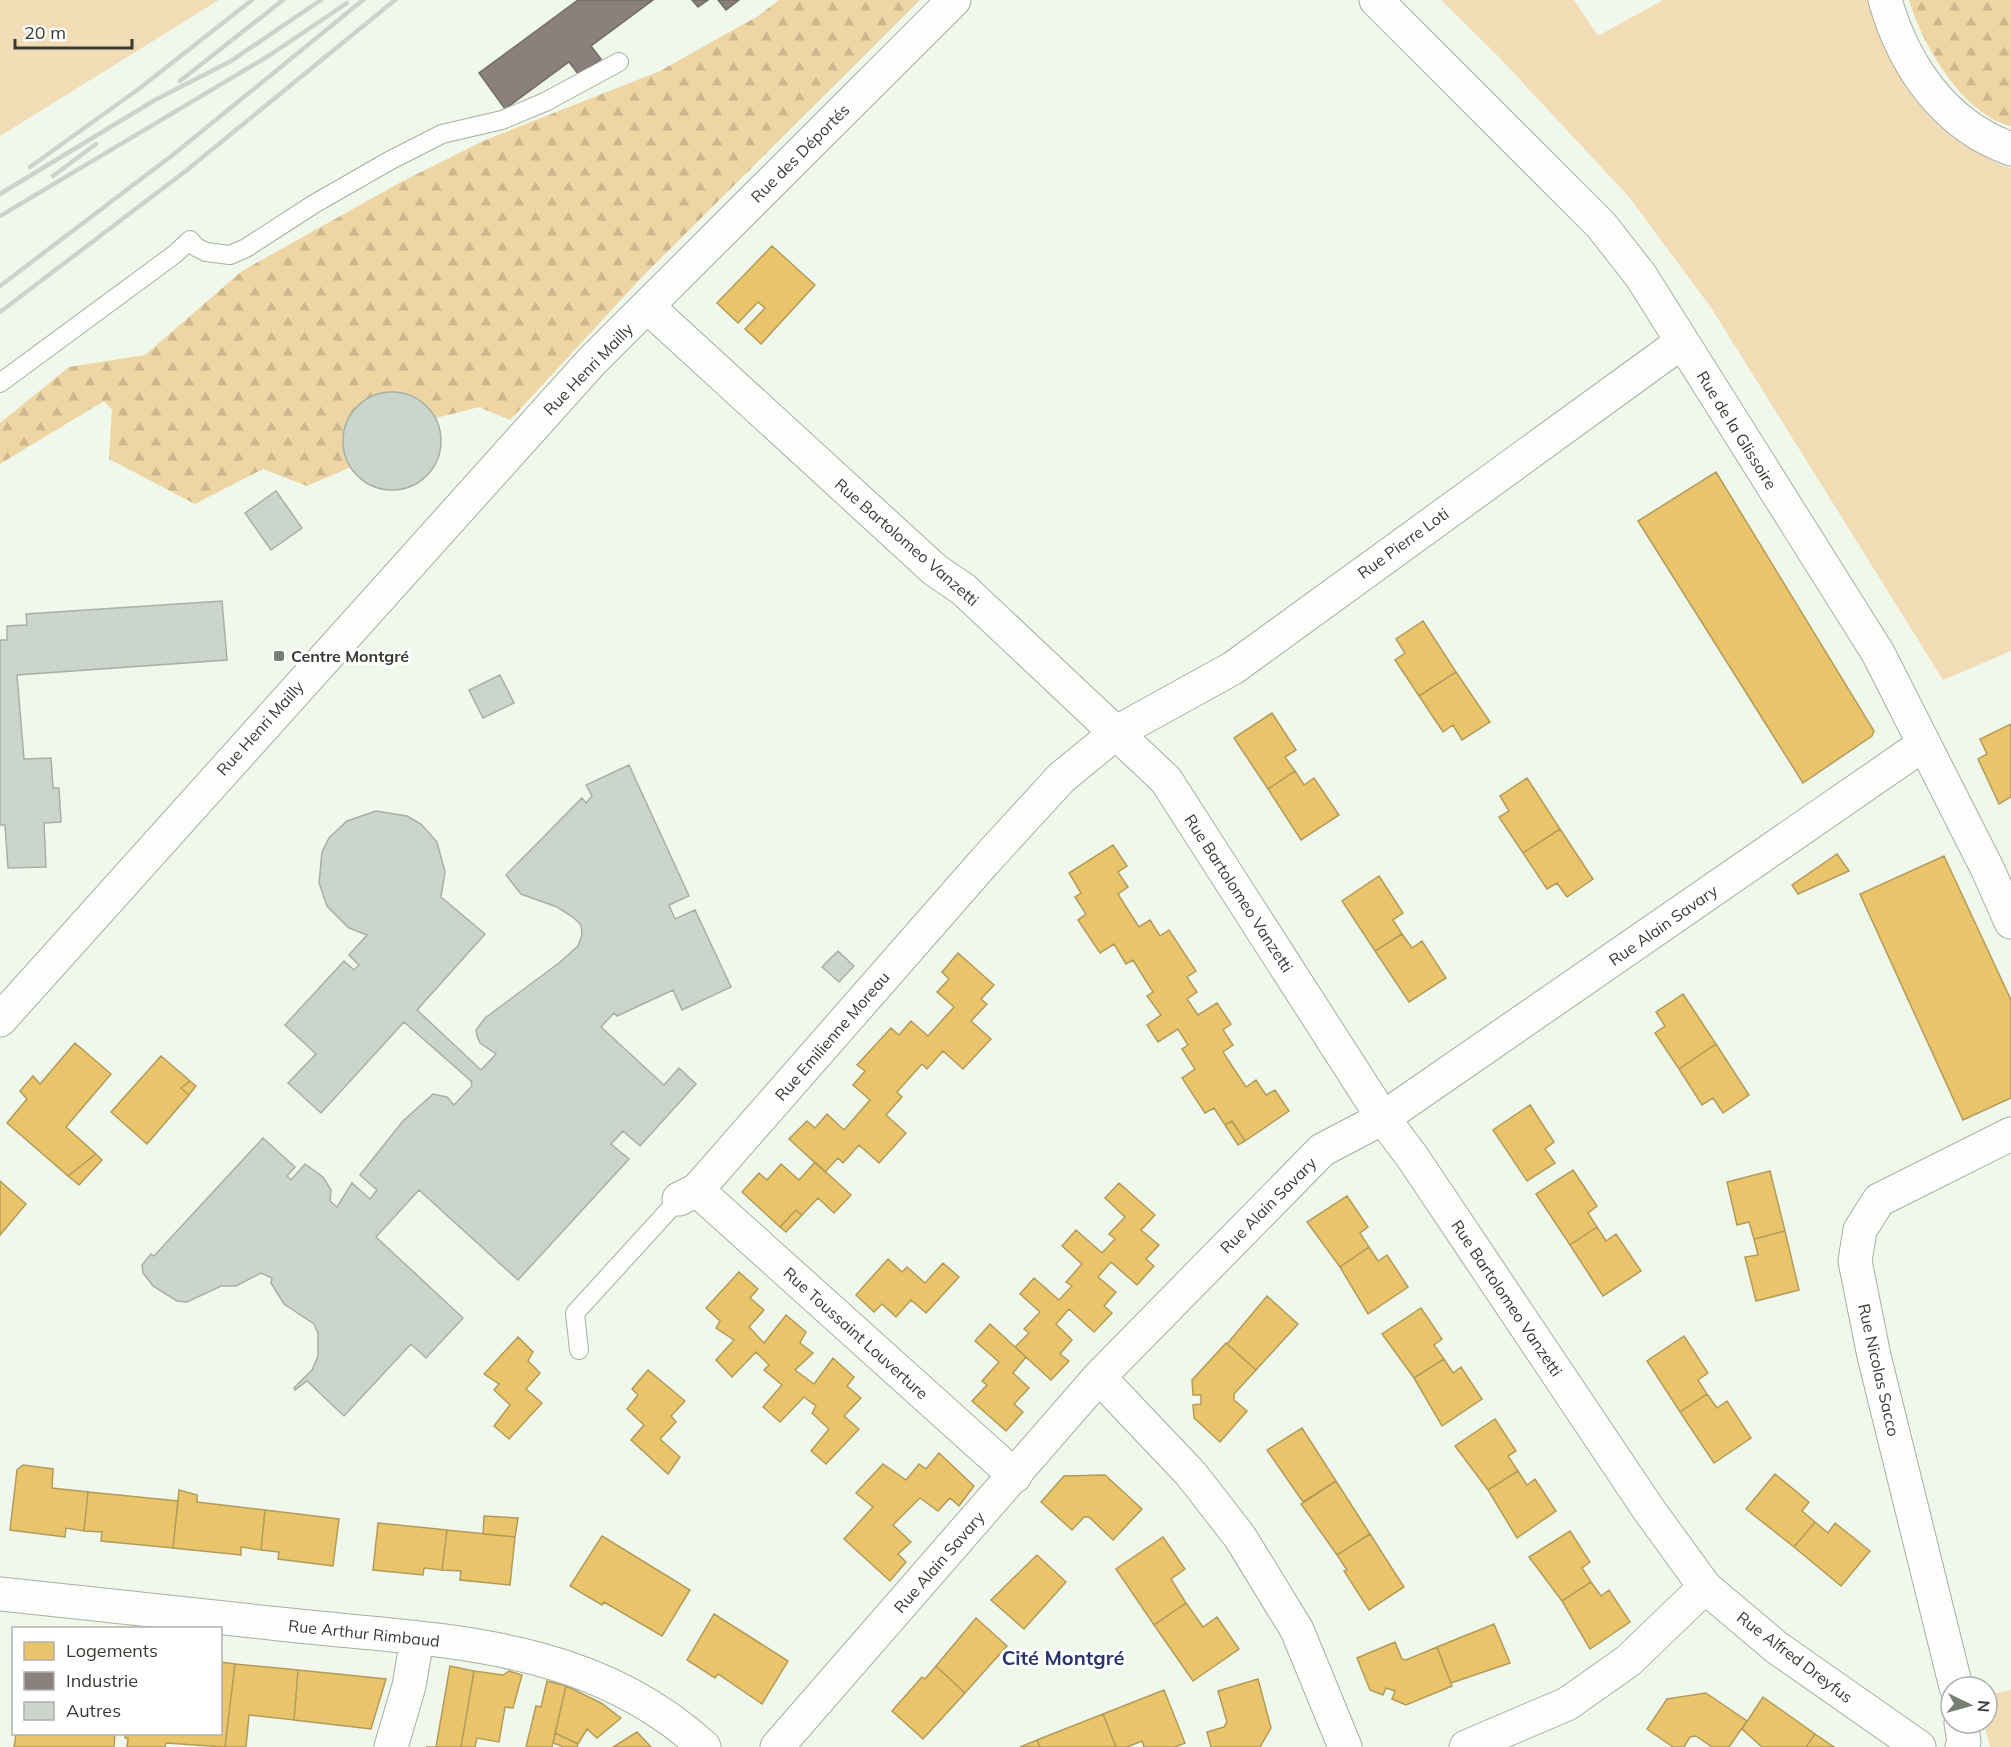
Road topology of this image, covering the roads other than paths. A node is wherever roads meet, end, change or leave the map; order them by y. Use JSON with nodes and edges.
{"nodes":[{"id":1,"x":954,"y":0,"type":"edge"},
{"id":2,"x":1376,"y":0,"type":"edge"},
{"id":3,"x":1885,"y":0,"type":"edge"},
{"id":4,"x":619,"y":62,"type":"dead end"},
{"id":5,"x":2011,"y":149,"type":"edge"},
{"id":6,"x":648,"y":307,"type":"junction"},
{"id":7,"x":1682,"y":342,"type":"junction"},
{"id":8,"x":0,"y":382,"type":"edge"},
{"id":9,"x":1117,"y":732,"type":"junction"},
{"id":10,"x":1924,"y":744,"type":"junction"},
{"id":11,"x":2011,"y":922,"type":"edge"},
{"id":12,"x":0,"y":1020,"type":"edge"},
{"id":13,"x":1383,"y":1118,"type":"junction"},
{"id":14,"x":2011,"y":1134,"type":"edge"},
{"id":15,"x":688,"y":1195,"type":"junction"},
{"id":16,"x":579,"y":1350,"type":"dead end"},
{"id":17,"x":1099,"y":1377,"type":"junction"},
{"id":18,"x":1015,"y":1476,"type":"junction"},
{"id":19,"x":1705,"y":1587,"type":"junction"},
{"id":20,"x":0,"y":1594,"type":"edge"},
{"id":21,"x":417,"y":1639,"type":"junction"},
{"id":22,"x":1953,"y":1675,"type":"edge"},
{"id":23,"x":391,"y":1747,"type":"edge"},
{"id":24,"x":704,"y":1747,"type":"edge"},
{"id":25,"x":777,"y":1747,"type":"edge"},
{"id":26,"x":1345,"y":1747,"type":"edge"},
{"id":27,"x":1466,"y":1747,"type":"edge"},
{"id":28,"x":1919,"y":1747,"type":"edge"}],
"edges":[{"from":1,"to":6,"type":"main road","name":"Rue des Déportés"},
{"from":2,"to":7,"type":"main road","name":"Rue de la Glissoire"},
{"from":3,"to":5,"type":"main road"},
{"from":4,"to":8,"type":"lane"},
{"from":6,"to":9,"type":"main road","name":"Rue Bartolomeo Vanzetti"},
{"from":6,"to":12,"type":"main road","name":"Rue Henri Mailly"},
{"from":7,"to":9,"type":"main road","name":"Rue Pierre Loti"},
{"from":7,"to":10,"type":"main road","name":"Rue de la Glissoire"},
{"from":9,"to":13,"type":"main road","name":"Rue Bartolomeo Vanzetti"},
{"from":9,"to":15,"type":"main road","name":"Rue Emilienne Moreau"},
{"from":10,"to":11,"type":"main road","name":"Rue de la Glissoire"},
{"from":10,"to":13,"type":"main road","name":"Rue Alain Savary"},
{"from":13,"to":17,"type":"main road","name":"Rue Alain Savary"},
{"from":13,"to":19,"type":"main road","name":"Rue Bartolomeo Vanzetti"},
{"from":14,"to":22,"type":"main road","name":"Rue Nicolas Sacco"},
{"from":15,"to":16,"type":"lane","name":"Rue Emilienne Moreau"},
{"from":15,"to":18,"type":"main road","name":"Rue Toussaint Louverture"},
{"from":17,"to":18,"type":"main road","name":"Rue Alain Savary"},
{"from":17,"to":26,"type":"main road"},
{"from":18,"to":25,"type":"main road","name":"Rue Alain Savary"},
{"from":19,"to":27,"type":"main road"},
{"from":19,"to":28,"type":"main road","name":"Rue Alfred Dreyfus"},
{"from":20,"to":21,"type":"main road","name":"Rue Arthur Rimbaud"},
{"from":21,"to":23,"type":"main road"},
{"from":21,"to":24,"type":"main road","name":"Rue Arthur Rimbaud"}]}
